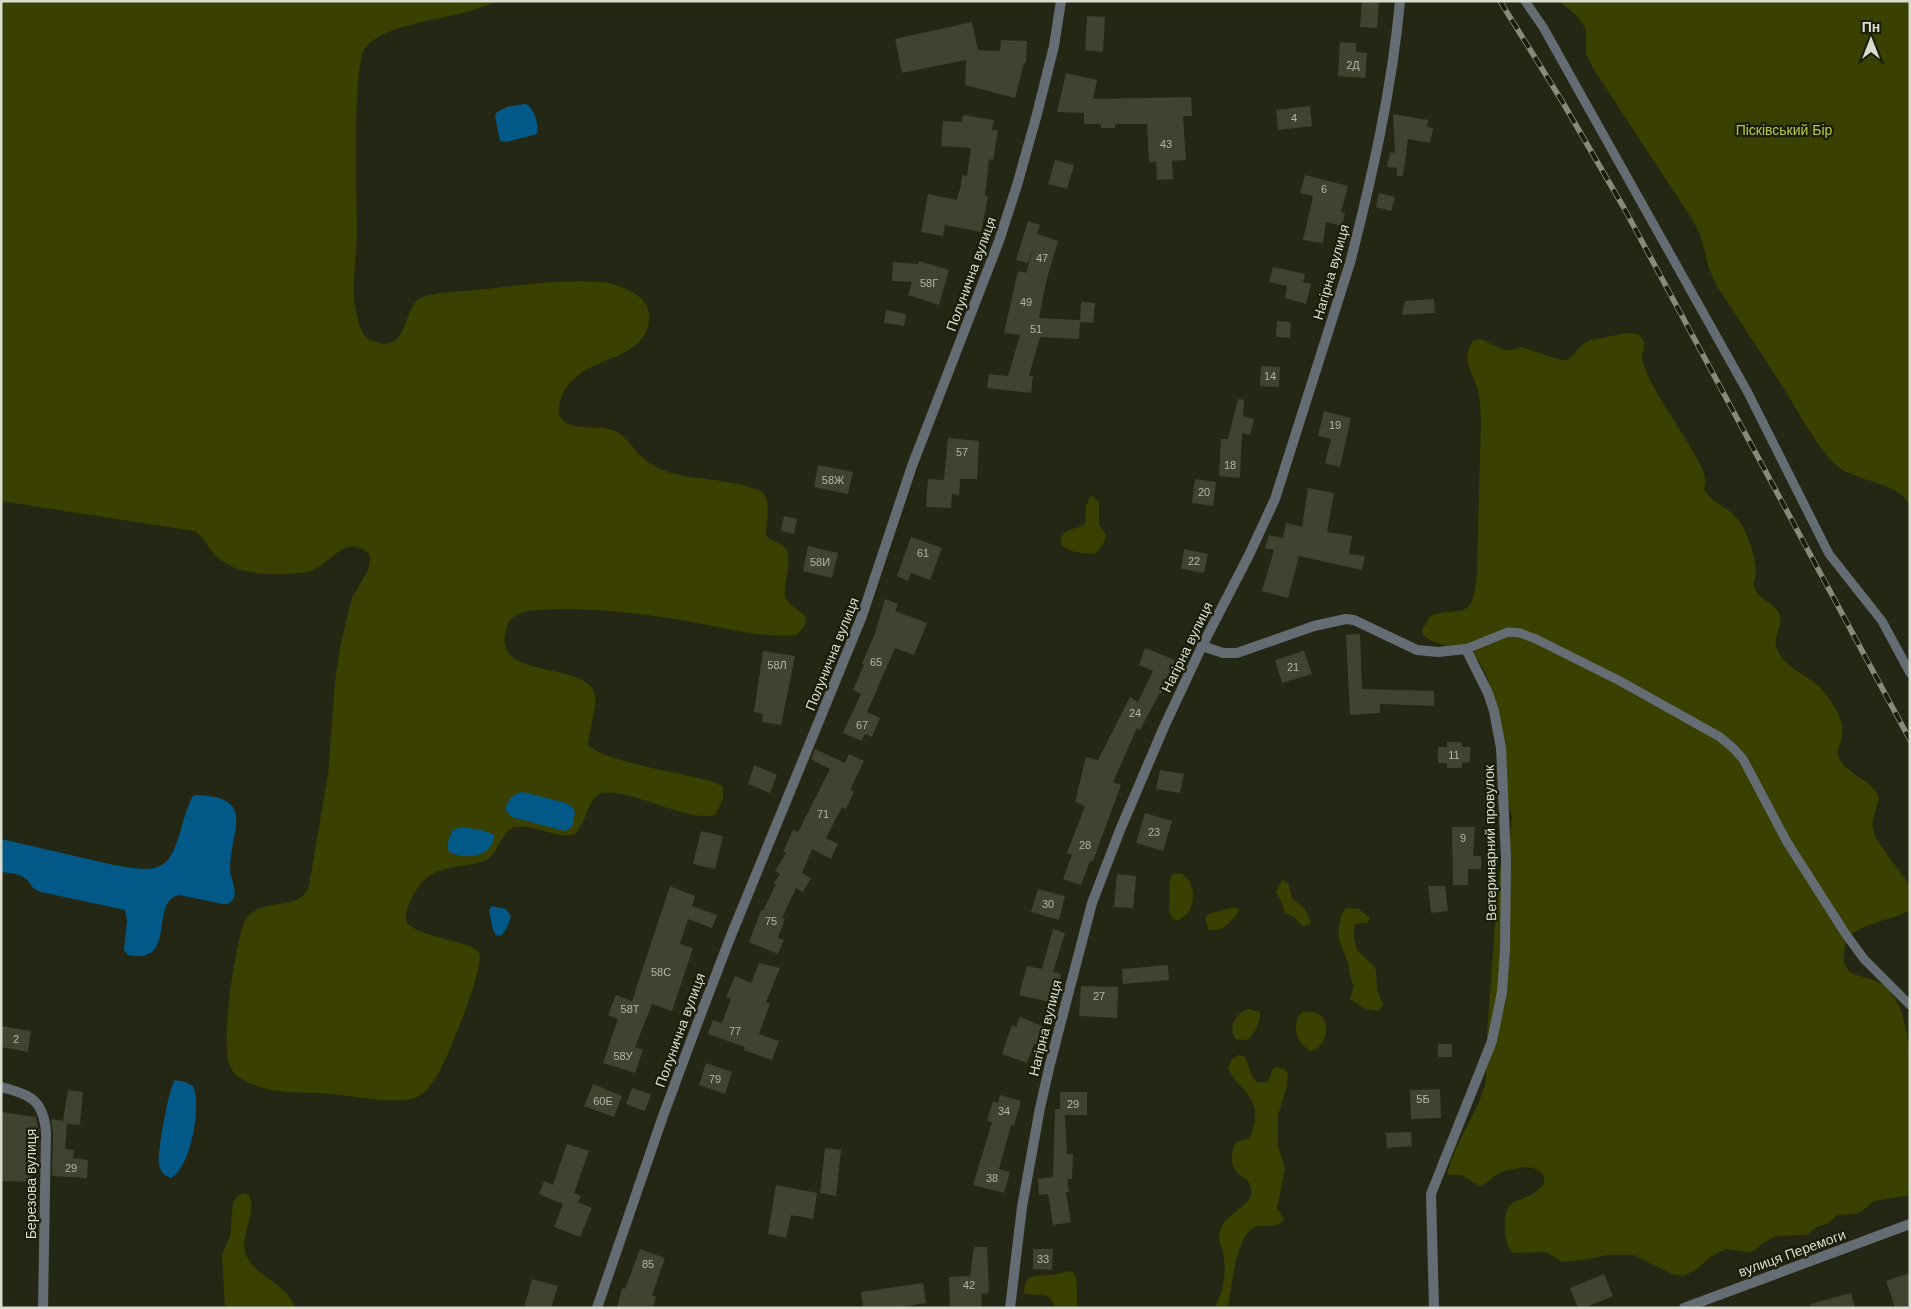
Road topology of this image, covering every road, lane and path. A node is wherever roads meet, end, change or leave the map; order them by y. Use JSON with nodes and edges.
{"nodes":[{"id":1,"x":1061,"y":1,"type":"edge"},
{"id":2,"x":1400,"y":1,"type":"edge"},
{"id":3,"x":1525,"y":1,"type":"edge"},
{"id":4,"x":1202,"y":646,"type":"junction"},
{"id":5,"x":1466,"y":649,"type":"junction"},
{"id":6,"x":1910,"y":673,"type":"edge"},
{"id":7,"x":1910,"y":1005,"type":"edge"},
{"id":8,"x":1,"y":1087,"type":"edge"},
{"id":9,"x":1910,"y":1224,"type":"edge"},
{"id":10,"x":42,"y":1308,"type":"edge"},
{"id":11,"x":597,"y":1308,"type":"edge"},
{"id":12,"x":1010,"y":1308,"type":"edge"},
{"id":13,"x":1434,"y":1308,"type":"edge"},
{"id":14,"x":1684,"y":1308,"type":"edge"}],
"edges":[{"from":1,"to":11,"type":"street","name":"Полунична вулиця"},
{"from":2,"to":4,"type":"street","name":"Нагірна вулиця"},
{"from":3,"to":6,"type":"lane"},
{"from":4,"to":5,"type":"street"},
{"from":4,"to":12,"type":"street","name":"Нагірна вулиця"},
{"from":5,"to":7,"type":"lane"},
{"from":5,"to":13,"type":"street","name":"Ветеринарний провулок"},
{"from":8,"to":10,"type":"street","name":"Березова вулиця"},
{"from":9,"to":14,"type":"street","name":"вулиця Перемоги"}]}
